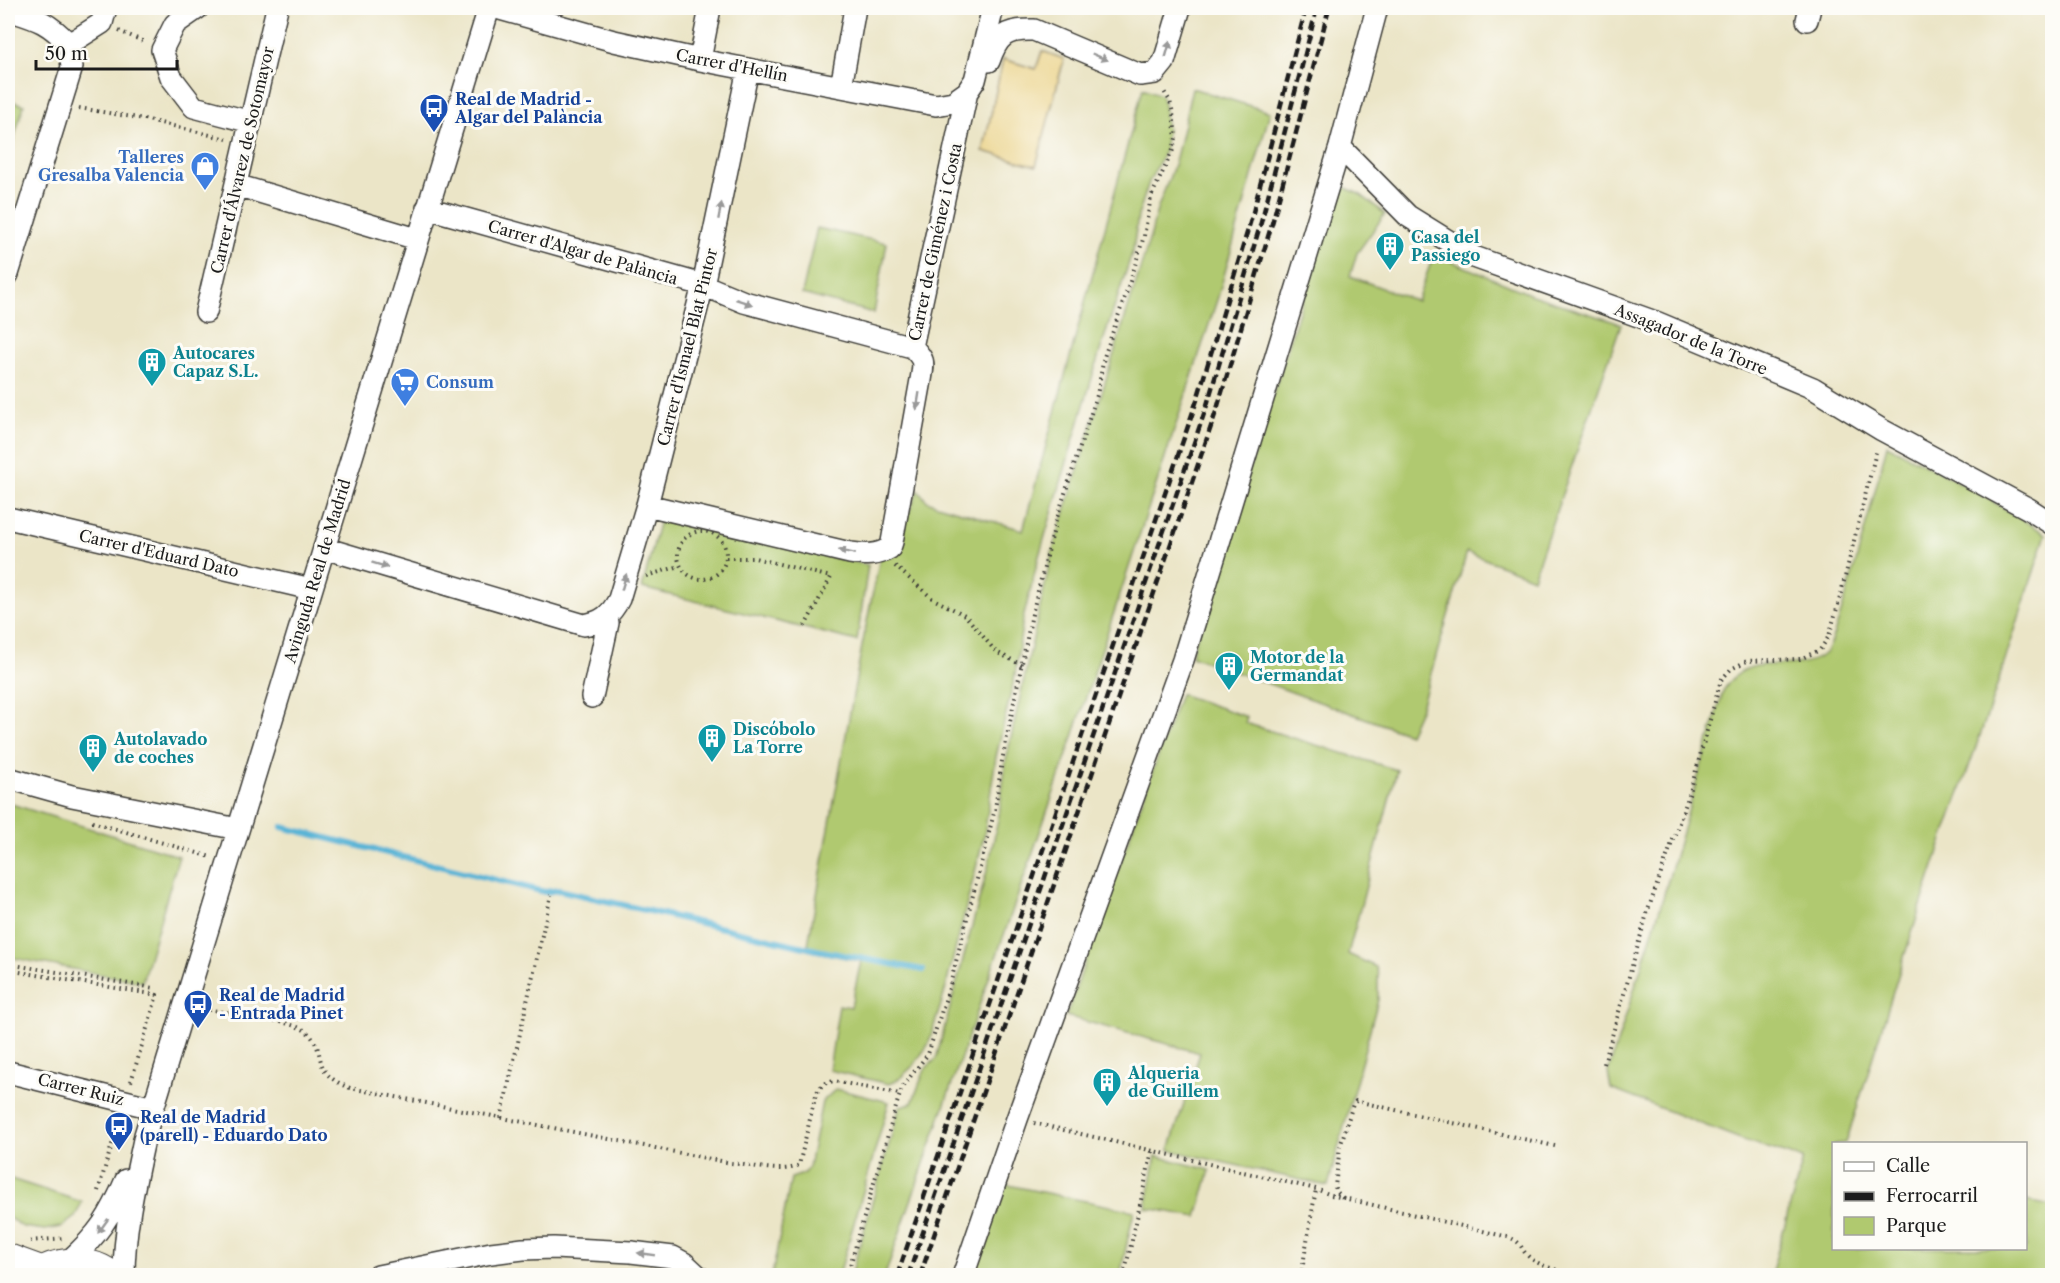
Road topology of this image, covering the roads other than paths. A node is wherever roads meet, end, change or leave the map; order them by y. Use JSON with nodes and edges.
{"nodes":[{"id":1,"x":198,"y":8,"type":"edge"},
{"id":2,"x":278,"y":8,"type":"edge"},
{"id":3,"x":489,"y":8,"type":"edge"},
{"id":4,"x":496,"y":8,"type":"edge"},
{"id":5,"x":710,"y":8,"type":"edge"},
{"id":6,"x":855,"y":8,"type":"edge"},
{"id":7,"x":995,"y":8,"type":"edge"},
{"id":8,"x":1180,"y":8,"type":"edge"},
{"id":9,"x":1377,"y":8,"type":"edge"},
{"id":10,"x":8,"y":10,"type":"edge"},
{"id":11,"x":104,"y":15,"type":"edge"},
{"id":12,"x":1041,"y":32,"type":"junction"},
{"id":13,"x":69,"y":44,"type":"junction"},
{"id":14,"x":700,"y":60,"type":"junction"},
{"id":15,"x":748,"y":69,"type":"junction"},
{"id":16,"x":971,"y":86,"type":"junction"},
{"id":17,"x":841,"y":87,"type":"junction"},
{"id":18,"x":251,"y":122,"type":"junction"},
{"id":19,"x":1340,"y":147,"type":"junction"},
{"id":20,"x":236,"y":185,"type":"junction"},
{"id":21,"x":427,"y":208,"type":"junction"},
{"id":22,"x":417,"y":239,"type":"junction"},
{"id":23,"x":8,"y":273,"type":"edge"},
{"id":24,"x":703,"y":285,"type":"junction"},
{"id":25,"x":206,"y":312,"type":"dead end"},
{"id":26,"x":912,"y":347,"type":"junction"},
{"id":27,"x":647,"y":505,"type":"junction"},
{"id":28,"x":8,"y":518,"type":"edge"},
{"id":29,"x":2052,"y":524,"type":"edge"},
{"id":30,"x":324,"y":548,"type":"junction"},
{"id":31,"x":311,"y":589,"type":"junction"},
{"id":32,"x":605,"y":619,"type":"junction"},
{"id":33,"x":592,"y":698,"type":"dead end"},
{"id":34,"x":8,"y":778,"type":"edge"},
{"id":35,"x":238,"y":829,"type":"junction"},
{"id":36,"x":8,"y":1072,"type":"edge"},
{"id":37,"x":153,"y":1108,"type":"junction"},
{"id":38,"x":145,"y":1135,"type":"junction"},
{"id":39,"x":16,"y":1249,"type":"edge"},
{"id":40,"x":68,"y":1249,"type":"junction"},
{"id":41,"x":36,"y":1272,"type":"edge"},
{"id":42,"x":114,"y":1275,"type":"edge"},
{"id":43,"x":124,"y":1275,"type":"edge"},
{"id":44,"x":378,"y":1275,"type":"edge"},
{"id":45,"x":698,"y":1275,"type":"edge"},
{"id":46,"x":963,"y":1275,"type":"edge"}],
"edges":[{"from":1,"to":18,"type":"street"},
{"from":2,"to":18,"type":"street","name":"Carrer d'Álvarez de Sotomayor"},
{"from":3,"to":21,"type":"street","name":"Avinguda Real de Madrid"},
{"from":4,"to":14,"type":"street","name":"Carrer d'Hellín"},
{"from":5,"to":14,"type":"street"},
{"from":6,"to":17,"type":"street"},
{"from":7,"to":12,"type":"street"},
{"from":7,"to":16,"type":"street","name":"Carrer de Giménez i Costa"},
{"from":12,"to":8,"type":"street","one_way":true},
{"from":9,"to":19,"type":"street"},
{"from":10,"to":13,"type":"street"},
{"from":11,"to":13,"type":"street"},
{"from":12,"to":16,"type":"street"},
{"from":13,"to":23,"type":"street"},
{"from":14,"to":15,"type":"street","name":"Carrer d'Hellín"},
{"from":15,"to":17,"type":"street","name":"Carrer d'Hellín"},
{"from":24,"to":15,"type":"street","name":"Carrer d'Ismael Blat Pintor","one_way":true},
{"from":16,"to":17,"type":"street","name":"Carrer d'Hellín"},
{"from":16,"to":26,"type":"street","name":"Carrer de Giménez i Costa"},
{"from":18,"to":20,"type":"street","name":"Carrer d'Álvarez de Sotomayor"},
{"from":19,"to":29,"type":"street","name":"Assagador de la Torre"},
{"from":19,"to":46,"type":"street"},
{"from":20,"to":22,"type":"street"},
{"from":20,"to":25,"type":"street","name":"Carrer d'Álvarez de Sotomayor"},
{"from":21,"to":22,"type":"street","name":"Avinguda Real de Madrid"},
{"from":21,"to":24,"type":"street","name":"Carrer d'Algar de Palància"},
{"from":22,"to":30,"type":"street","name":"Avinguda Real de Madrid"},
{"from":24,"to":26,"type":"street","name":"Carrer d'Algar de Palància","one_way":true},
{"from":24,"to":27,"type":"street","name":"Carrer d'Ismael Blat Pintor"},
{"from":26,"to":27,"type":"street","name":"Carrer de Giménez i Costa","one_way":true},
{"from":32,"to":27,"type":"street","name":"Carrer d'Ismael Blat Pintor","one_way":true},
{"from":28,"to":31,"type":"street","name":"Carrer d'Eduard Dato"},
{"from":30,"to":31,"type":"street","name":"Avinguda Real de Madrid"},
{"from":30,"to":32,"type":"street","one_way":true},
{"from":31,"to":35,"type":"street","name":"Avinguda Real de Madrid"},
{"from":32,"to":33,"type":"street","name":"Carrer d'Ismael Blat Pintor"},
{"from":34,"to":35,"type":"street"},
{"from":35,"to":37,"type":"street","name":"Avinguda Real de Madrid"},
{"from":36,"to":37,"type":"street","name":"Carrer Ruiz"},
{"from":37,"to":38,"type":"street","name":"Avinguda Real de Madrid"},
{"from":38,"to":40,"type":"street","name":"Avinguda Real de Madrid","one_way":true},
{"from":38,"to":43,"type":"street","name":"Avinguda Real de Madrid"},
{"from":39,"to":41,"type":"main road"},
{"from":40,"to":41,"type":"main road"},
{"from":40,"to":42,"type":"main road"},
{"from":45,"to":44,"type":"street","one_way":true}]}
